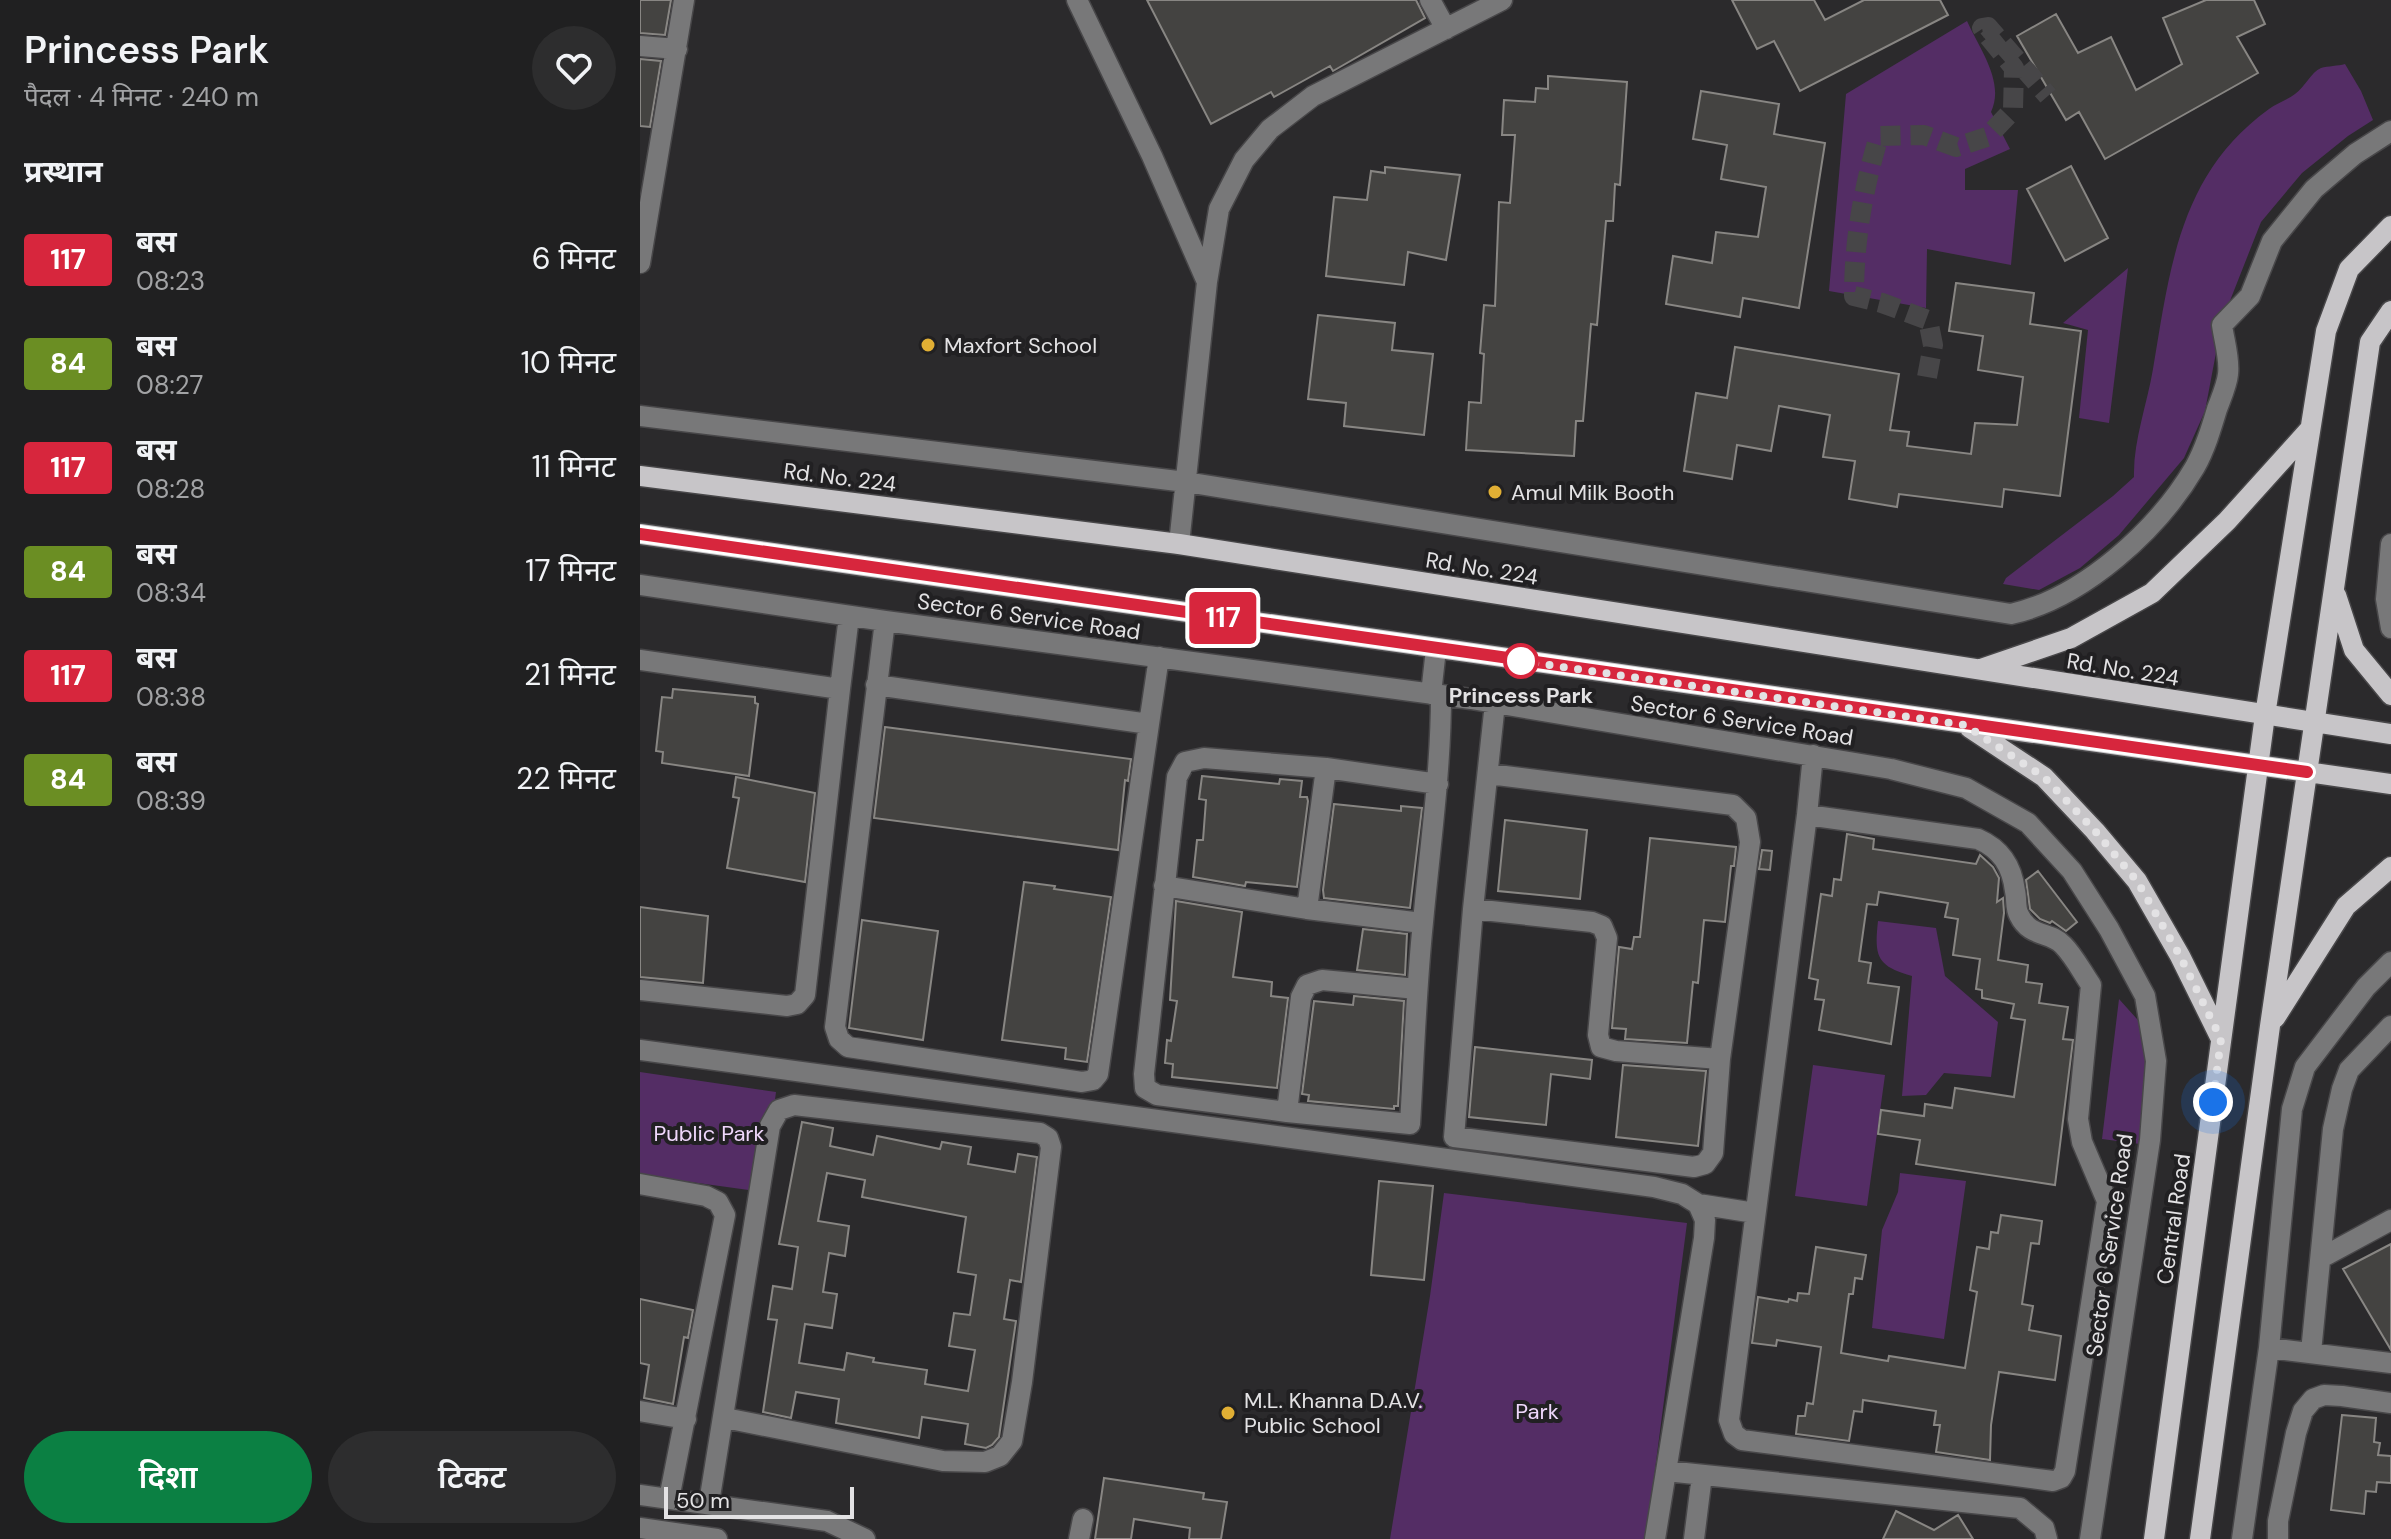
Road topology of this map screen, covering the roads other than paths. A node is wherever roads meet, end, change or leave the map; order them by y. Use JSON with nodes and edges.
{"nodes":[{"id":1,"x":684,"y":0,"type":"edge"},
{"id":2,"x":1077,"y":0,"type":"edge"},
{"id":3,"x":1430,"y":0,"type":"edge"},
{"id":4,"x":1502,"y":0,"type":"edge"},
{"id":5,"x":1446,"y":29,"type":"junction"},
{"id":6,"x":640,"y":46,"type":"edge"},
{"id":7,"x":677,"y":49,"type":"junction"},
{"id":8,"x":2391,"y":131,"type":"edge"},
{"id":9,"x":2391,"y":226,"type":"edge"},
{"id":10,"x":640,"y":263,"type":"edge"},
{"id":11,"x":1207,"y":282,"type":"junction"},
{"id":12,"x":2391,"y":311,"type":"edge"},
{"id":13,"x":640,"y":416,"type":"edge"},
{"id":14,"x":2310,"y":428,"type":"junction"},
{"id":15,"x":640,"y":476,"type":"edge"},
{"id":16,"x":1186,"y":482,"type":"junction"},
{"id":17,"x":640,"y":534,"type":"edge"},
{"id":18,"x":1179,"y":544,"type":"junction"},
{"id":19,"x":2391,"y":544,"type":"edge"},
{"id":20,"x":640,"y":585,"type":"edge"},
{"id":21,"x":2334,"y":587,"type":"junction"},
{"id":22,"x":849,"y":616,"type":"junction"},
{"id":23,"x":885,"y":621,"type":"junction"},
{"id":24,"x":2391,"y":628,"type":"edge"},
{"id":25,"x":1436,"y":649,"type":"junction"},
{"id":26,"x":1159,"y":657,"type":"junction"},
{"id":27,"x":640,"y":660,"type":"edge"},
{"id":28,"x":1977,"y":670,"type":"junction"},
{"id":29,"x":876,"y":685,"type":"junction"},
{"id":30,"x":840,"y":689,"type":"junction"},
{"id":31,"x":1436,"y":694,"type":"junction"},
{"id":32,"x":2391,"y":695,"type":"edge"},
{"id":33,"x":1495,"y":703,"type":"junction"},
{"id":34,"x":2265,"y":715,"type":"junction"},
{"id":35,"x":2315,"y":723,"type":"junction"},
{"id":36,"x":1149,"y":724,"type":"junction"},
{"id":37,"x":1965,"y":725,"type":"junction"},
{"id":38,"x":2391,"y":734,"type":"edge"},
{"id":39,"x":1813,"y":755,"type":"junction"},
{"id":40,"x":2259,"y":765,"type":"junction"},
{"id":41,"x":1326,"y":768,"type":"junction"},
{"id":42,"x":2307,"y":772,"type":"junction"},
{"id":43,"x":1489,"y":774,"type":"junction"},
{"id":44,"x":1438,"y":784,"type":"junction"},
{"id":45,"x":2391,"y":784,"type":"edge"},
{"id":46,"x":1807,"y":815,"type":"junction"},
{"id":47,"x":2391,"y":867,"type":"edge"},
{"id":48,"x":1164,"y":886,"type":"junction"},
{"id":49,"x":1307,"y":909,"type":"junction"},
{"id":50,"x":1473,"y":909,"type":"junction"},
{"id":51,"x":1422,"y":923,"type":"junction"},
{"id":52,"x":2391,"y":962,"type":"edge"},
{"id":53,"x":1417,"y":989,"type":"junction"},
{"id":54,"x":640,"y":990,"type":"edge"},
{"id":55,"x":2270,"y":1026,"type":"junction"},
{"id":56,"x":2391,"y":1026,"type":"edge"},
{"id":57,"x":2221,"y":1039,"type":"junction"},
{"id":58,"x":640,"y":1050,"type":"edge"},
{"id":59,"x":1720,"y":1059,"type":"junction"},
{"id":60,"x":1287,"y":1112,"type":"junction"},
{"id":61,"x":1410,"y":1124,"type":"junction"},
{"id":62,"x":1454,"y":1137,"type":"junction"},
{"id":63,"x":1407,"y":1154,"type":"junction"},
{"id":64,"x":1453,"y":1160,"type":"junction"},
{"id":65,"x":640,"y":1184,"type":"edge"},
{"id":66,"x":1698,"y":1204,"type":"junction"},
{"id":67,"x":1755,"y":1213,"type":"junction"},
{"id":68,"x":2391,"y":1220,"type":"edge"},
{"id":69,"x":2321,"y":1258,"type":"junction"},
{"id":70,"x":2269,"y":1348,"type":"junction"},
{"id":71,"x":2311,"y":1352,"type":"junction"},
{"id":72,"x":2391,"y":1363,"type":"edge"},
{"id":73,"x":2391,"y":1403,"type":"edge"},
{"id":74,"x":640,"y":1411,"type":"edge"},
{"id":75,"x":725,"y":1418,"type":"junction"},
{"id":76,"x":686,"y":1419,"type":"junction"},
{"id":77,"x":1666,"y":1471,"type":"junction"},
{"id":78,"x":2065,"y":1471,"type":"junction"},
{"id":79,"x":1702,"y":1475,"type":"junction"},
{"id":80,"x":2099,"y":1476,"type":"junction"},
{"id":81,"x":640,"y":1495,"type":"edge"},
{"id":82,"x":669,"y":1499,"type":"junction"},
{"id":83,"x":709,"y":1503,"type":"junction"},
{"id":84,"x":640,"y":1528,"type":"edge"},
{"id":85,"x":717,"y":1539,"type":"edge"},
{"id":86,"x":865,"y":1539,"type":"edge"},
{"id":87,"x":1655,"y":1539,"type":"edge"},
{"id":88,"x":1694,"y":1539,"type":"edge"},
{"id":89,"x":2047,"y":1539,"type":"edge"},
{"id":90,"x":2090,"y":1539,"type":"edge"},
{"id":91,"x":2154,"y":1539,"type":"edge"},
{"id":92,"x":2200,"y":1539,"type":"edge"},
{"id":93,"x":2242,"y":1539,"type":"edge"},
{"id":94,"x":2278,"y":1539,"type":"edge"}],
"edges":[{"from":1,"to":7,"type":"street"},
{"from":2,"to":11,"type":"street"},
{"from":3,"to":5,"type":"street"},
{"from":4,"to":5,"type":"street"},
{"from":5,"to":11,"type":"street"},
{"from":6,"to":7,"type":"street"},
{"from":7,"to":10,"type":"street"},
{"from":8,"to":16,"type":"street"},
{"from":9,"to":14,"type":"main road","name":"Central Road"},
{"from":11,"to":16,"type":"street"},
{"from":12,"to":21,"type":"main road"},
{"from":13,"to":16,"type":"street"},
{"from":14,"to":28,"type":"main road"},
{"from":14,"to":34,"type":"main road","name":"Central Road"},
{"from":15,"to":18,"type":"main road","name":"Rd. No. 224"},
{"from":16,"to":18,"type":"street"},
{"from":17,"to":25,"type":"main road"},
{"from":18,"to":28,"type":"main road","name":"Rd. No. 224"},
{"from":19,"to":24,"type":"street"},
{"from":20,"to":22,"type":"street","name":"Sector 6 Service Road"},
{"from":21,"to":32,"type":"main road"},
{"from":21,"to":35,"type":"main road"},
{"from":22,"to":23,"type":"street","name":"Sector 6 Service Road"},
{"from":22,"to":30,"type":"street"},
{"from":23,"to":26,"type":"street","name":"Sector 6 Service Road"},
{"from":23,"to":29,"type":"street"},
{"from":25,"to":31,"type":"street"},
{"from":25,"to":37,"type":"main road"},
{"from":26,"to":31,"type":"street","name":"Sector 6 Service Road"},
{"from":26,"to":36,"type":"street"},
{"from":27,"to":30,"type":"street"},
{"from":28,"to":34,"type":"main road","name":"Rd. No. 224"},
{"from":29,"to":36,"type":"street"},
{"from":29,"to":36,"type":"street"},
{"from":30,"to":54,"type":"street"},
{"from":31,"to":33,"type":"street","name":"Sector 6 Service Road"},
{"from":31,"to":44,"type":"street"},
{"from":33,"to":39,"type":"street","name":"Sector 6 Service Road"},
{"from":33,"to":43,"type":"street"},
{"from":34,"to":35,"type":"main road","name":"Rd. No. 224"},
{"from":34,"to":40,"type":"main road","name":"Central Road"},
{"from":35,"to":38,"type":"main road","name":"Rd. No. 224"},
{"from":35,"to":42,"type":"main road"},
{"from":37,"to":40,"type":"main road"},
{"from":37,"to":57,"type":"main road"},
{"from":39,"to":46,"type":"street"},
{"from":39,"to":80,"type":"street","name":"Sector 6 Service Road"},
{"from":40,"to":42,"type":"main road"},
{"from":40,"to":57,"type":"main road","name":"Central Road"},
{"from":41,"to":44,"type":"street"},
{"from":41,"to":48,"type":"street"},
{"from":41,"to":49,"type":"street"},
{"from":42,"to":45,"type":"main road"},
{"from":42,"to":55,"type":"main road"},
{"from":43,"to":50,"type":"street"},
{"from":43,"to":59,"type":"street"},
{"from":44,"to":51,"type":"street"},
{"from":46,"to":67,"type":"street"},
{"from":46,"to":78,"type":"street"},
{"from":47,"to":55,"type":"main road"},
{"from":48,"to":49,"type":"street"},
{"from":48,"to":60,"type":"street"},
{"from":49,"to":51,"type":"street"},
{"from":50,"to":59,"type":"street"},
{"from":50,"to":62,"type":"street"},
{"from":51,"to":53,"type":"street"},
{"from":52,"to":70,"type":"street"},
{"from":53,"to":60,"type":"street"},
{"from":53,"to":61,"type":"street"},
{"from":55,"to":92,"type":"main road"},
{"from":56,"to":69,"type":"street"},
{"from":57,"to":91,"type":"main road","name":"Central Road"},
{"from":58,"to":63,"type":"street"},
{"from":59,"to":62,"type":"street"},
{"from":60,"to":61,"type":"street"},
{"from":61,"to":63,"type":"street"},
{"from":62,"to":64,"type":"street"},
{"from":63,"to":64,"type":"street"},
{"from":64,"to":66,"type":"street"},
{"from":65,"to":76,"type":"street"},
{"from":66,"to":67,"type":"street"},
{"from":66,"to":77,"type":"street"},
{"from":67,"to":78,"type":"street"},
{"from":68,"to":69,"type":"street"},
{"from":69,"to":71,"type":"street"},
{"from":70,"to":71,"type":"street"},
{"from":70,"to":93,"type":"street"},
{"from":71,"to":72,"type":"street"},
{"from":73,"to":94,"type":"street"},
{"from":74,"to":76,"type":"street"},
{"from":75,"to":75,"type":"street"},
{"from":75,"to":83,"type":"street"},
{"from":76,"to":82,"type":"street"},
{"from":77,"to":79,"type":"street"},
{"from":77,"to":87,"type":"street"},
{"from":78,"to":80,"type":"street"},
{"from":79,"to":88,"type":"street"},
{"from":79,"to":89,"type":"street"},
{"from":80,"to":90,"type":"street","name":"Sector 6 Service Road"},
{"from":81,"to":82,"type":"street"},
{"from":82,"to":83,"type":"street"},
{"from":83,"to":86,"type":"street"},
{"from":84,"to":85,"type":"street"}]}
